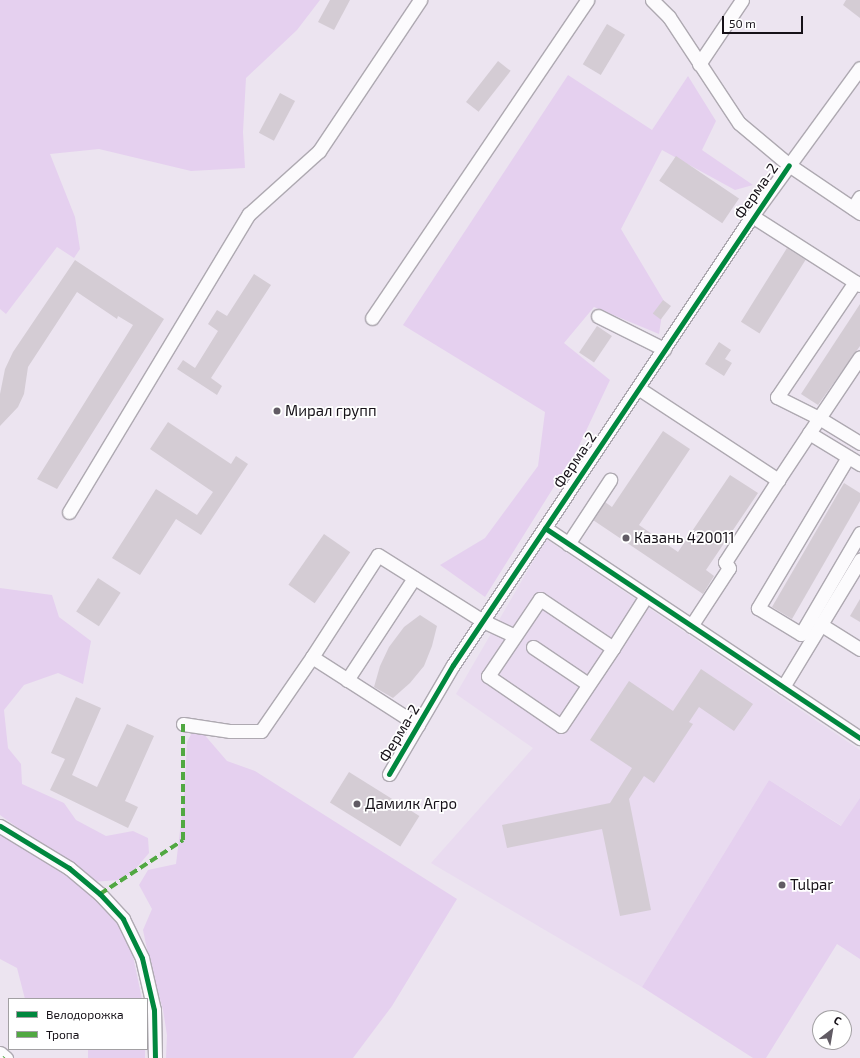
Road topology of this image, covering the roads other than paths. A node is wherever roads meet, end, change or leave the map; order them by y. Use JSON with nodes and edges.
{"nodes":[{"id":1,"x":420,"y":0,"type":"edge"},
{"id":2,"x":587,"y":0,"type":"edge"},
{"id":3,"x":652,"y":0,"type":"edge"},
{"id":4,"x":742,"y":0,"type":"edge"},
{"id":5,"x":699,"y":64,"type":"junction"},
{"id":6,"x":860,"y":68,"type":"edge"},
{"id":7,"x":789,"y":164,"type":"junction"},
{"id":8,"x":858,"y":206,"type":"edge"},
{"id":9,"x":752,"y":216,"type":"junction"},
{"id":10,"x":858,"y":283,"type":"edge"},
{"id":11,"x":598,"y":316,"type":"dead end"},
{"id":12,"x":372,"y":318,"type":"dead end"},
{"id":13,"x":664,"y":349,"type":"junction"},
{"id":14,"x":860,"y":357,"type":"edge"},
{"id":15,"x":638,"y":388,"type":"junction"},
{"id":16,"x":819,"y":418,"type":"junction"},
{"id":17,"x":809,"y":433,"type":"junction"},
{"id":18,"x":860,"y":443,"type":"edge"},
{"id":19,"x":848,"y":457,"type":"junction"},
{"id":20,"x":860,"y":464,"type":"edge"},
{"id":21,"x":610,"y":480,"type":"dead end"},
{"id":22,"x":778,"y":480,"type":"junction"},
{"id":23,"x":69,"y":512,"type":"dead end"},
{"id":24,"x":545,"y":528,"type":"junction"},
{"id":25,"x":860,"y":533,"type":"edge"},
{"id":26,"x":568,"y":544,"type":"junction"},
{"id":27,"x":860,"y":560,"type":"edge"},
{"id":28,"x":414,"y":578,"type":"junction"},
{"id":29,"x":646,"y":596,"type":"junction"},
{"id":30,"x":483,"y":621,"type":"junction"},
{"id":31,"x":820,"y":624,"type":"junction"},
{"id":32,"x":691,"y":626,"type":"junction"},
{"id":33,"x":515,"y":636,"type":"junction"},
{"id":34,"x":533,"y":647,"type":"dead end"},
{"id":35,"x":613,"y":648,"type":"junction"},
{"id":36,"x":860,"y":650,"type":"edge"},
{"id":37,"x":312,"y":657,"type":"junction"},
{"id":38,"x":347,"y":680,"type":"junction"},
{"id":39,"x":588,"y":684,"type":"junction"},
{"id":40,"x":783,"y":687,"type":"junction"},
{"id":41,"x":183,"y":724,"type":"dead end"},
{"id":42,"x":418,"y":725,"type":"junction"},
{"id":43,"x":860,"y":738,"type":"edge"},
{"id":44,"x":389,"y":774,"type":"dead end"},
{"id":45,"x":0,"y":826,"type":"edge"},
{"id":46,"x":0,"y":1054,"type":"edge"},
{"id":47,"x":6,"y":1058,"type":"edge"},
{"id":48,"x":155,"y":1058,"type":"edge"}],
"edges":[{"from":1,"to":23,"type":"street"},
{"from":2,"to":12,"type":"street"},
{"from":3,"to":5,"type":"street"},
{"from":4,"to":5,"type":"street"},
{"from":5,"to":7,"type":"street"},
{"from":6,"to":7,"type":"street","name":"Ферма-2"},
{"from":7,"to":8,"type":"street"},
{"from":7,"to":9,"type":"street","name":"Ферма-2"},
{"from":9,"to":10,"type":"street"},
{"from":9,"to":13,"type":"street","name":"Ферма-2"},
{"from":10,"to":16,"type":"street"},
{"from":11,"to":13,"type":"street"},
{"from":13,"to":15,"type":"street","name":"Ферма-2"},
{"from":14,"to":16,"type":"street"},
{"from":15,"to":22,"type":"street"},
{"from":15,"to":24,"type":"street","name":"Ферма-2"},
{"from":16,"to":17,"type":"street"},
{"from":16,"to":18,"type":"street"},
{"from":17,"to":19,"type":"street"},
{"from":17,"to":22,"type":"street"},
{"from":19,"to":20,"type":"street"},
{"from":19,"to":25,"type":"street"},
{"from":21,"to":26,"type":"street"},
{"from":22,"to":32,"type":"street"},
{"from":24,"to":26,"type":"street"},
{"from":24,"to":30,"type":"street","name":"Ферма-2"},
{"from":26,"to":29,"type":"street"},
{"from":27,"to":31,"type":"street"},
{"from":28,"to":30,"type":"street"},
{"from":28,"to":37,"type":"street"},
{"from":28,"to":38,"type":"street"},
{"from":29,"to":32,"type":"street"},
{"from":29,"to":35,"type":"street"},
{"from":30,"to":33,"type":"street"},
{"from":30,"to":42,"type":"street","name":"Ферма-2"},
{"from":31,"to":36,"type":"street"},
{"from":31,"to":40,"type":"street"},
{"from":32,"to":40,"type":"street"},
{"from":33,"to":35,"type":"street"},
{"from":33,"to":39,"type":"street"},
{"from":34,"to":39,"type":"street"},
{"from":35,"to":39,"type":"street"},
{"from":37,"to":38,"type":"street"},
{"from":37,"to":41,"type":"street"},
{"from":38,"to":42,"type":"street"},
{"from":40,"to":43,"type":"street"},
{"from":42,"to":44,"type":"street","name":"Ферма-2"},
{"from":45,"to":48,"type":"street"},
{"from":46,"to":47,"type":"street"}]}
